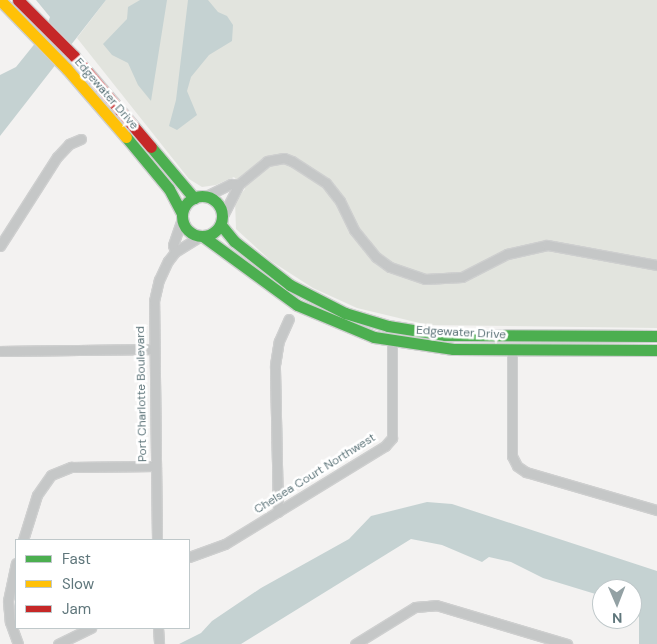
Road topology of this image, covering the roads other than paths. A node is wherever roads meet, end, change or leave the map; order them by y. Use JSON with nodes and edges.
{"nodes":[{"id":1,"x":0,"y":0,"type":"edge"},
{"id":2,"x":18,"y":0,"type":"edge"},
{"id":3,"x":81,"y":139,"type":"dead end"},
{"id":4,"x":239,"y":184,"type":"junction"},
{"id":5,"x":206,"y":196,"type":"junction"},
{"id":6,"x":194,"y":198,"type":"junction"},
{"id":7,"x":182,"y":216,"type":"junction"},
{"id":8,"x":222,"y":220,"type":"junction"},
{"id":9,"x":202,"y":237,"type":"junction"},
{"id":10,"x":0,"y":246,"type":"edge"},
{"id":11,"x":175,"y":252,"type":"junction"},
{"id":12,"x":657,"y":265,"type":"edge"},
{"id":13,"x":289,"y":319,"type":"dead end"},
{"id":14,"x":657,"y":336,"type":"edge"},
{"id":15,"x":392,"y":341,"type":"junction"},
{"id":16,"x":154,"y":349,"type":"junction"},
{"id":17,"x":512,"y":350,"type":"junction"},
{"id":18,"x":657,"y":350,"type":"edge"},
{"id":19,"x":0,"y":351,"type":"edge"},
{"id":20,"x":156,"y":466,"type":"junction"},
{"id":21,"x":657,"y":510,"type":"edge"},
{"id":22,"x":278,"y":512,"type":"junction"},
{"id":23,"x":23,"y":539,"type":"edge"},
{"id":24,"x":157,"y":539,"type":"edge"},
{"id":25,"x":190,"y":557,"type":"edge"},
{"id":26,"x":15,"y":568,"type":"edge"},
{"id":27,"x":89,"y":629,"type":"edge"},
{"id":28,"x":158,"y":629,"type":"edge"},
{"id":29,"x":18,"y":644,"type":"edge"},
{"id":30,"x":58,"y":644,"type":"edge"},
{"id":31,"x":158,"y":644,"type":"edge"},
{"id":32,"x":355,"y":644,"type":"edge"},
{"id":33,"x":567,"y":644,"type":"edge"}],
"edges":[{"from":1,"to":7,"type":"street","name":"Edgewater Drive"},
{"from":2,"to":6,"type":"street","name":"Edgewater Drive"},
{"from":3,"to":10,"type":"street"},
{"from":4,"to":5,"type":"street"},
{"from":4,"to":8,"type":"street"},
{"from":4,"to":12,"type":"street"},
{"from":5,"to":6,"type":"street"},
{"from":5,"to":8,"type":"street"},
{"from":6,"to":7,"type":"street"},
{"from":7,"to":9,"type":"street"},
{"from":7,"to":11,"type":"street","name":"Port Charlotte Boulevard"},
{"from":8,"to":9,"type":"street"},
{"from":8,"to":14,"type":"street","name":"Edgewater Drive"},
{"from":9,"to":11,"type":"street","name":"Port Charlotte Boulevard"},
{"from":9,"to":15,"type":"street","name":"Edgewater Drive"},
{"from":11,"to":16,"type":"street","name":"Port Charlotte Boulevard"},
{"from":13,"to":22,"type":"street"},
{"from":15,"to":17,"type":"street","name":"Edgewater Drive"},
{"from":15,"to":22,"type":"street","name":"Chelsea Court Northwest"},
{"from":16,"to":19,"type":"street"},
{"from":16,"to":20,"type":"street","name":"Port Charlotte Boulevard"},
{"from":17,"to":18,"type":"street","name":"Edgewater Drive"},
{"from":17,"to":21,"type":"street"},
{"from":20,"to":23,"type":"street"},
{"from":20,"to":24,"type":"street","name":"Port Charlotte Boulevard"},
{"from":22,"to":25,"type":"street","name":"Chelsea Court Northwest"},
{"from":26,"to":29,"type":"street"},
{"from":27,"to":30,"type":"street"},
{"from":28,"to":31,"type":"street"},
{"from":32,"to":33,"type":"street"}]}
